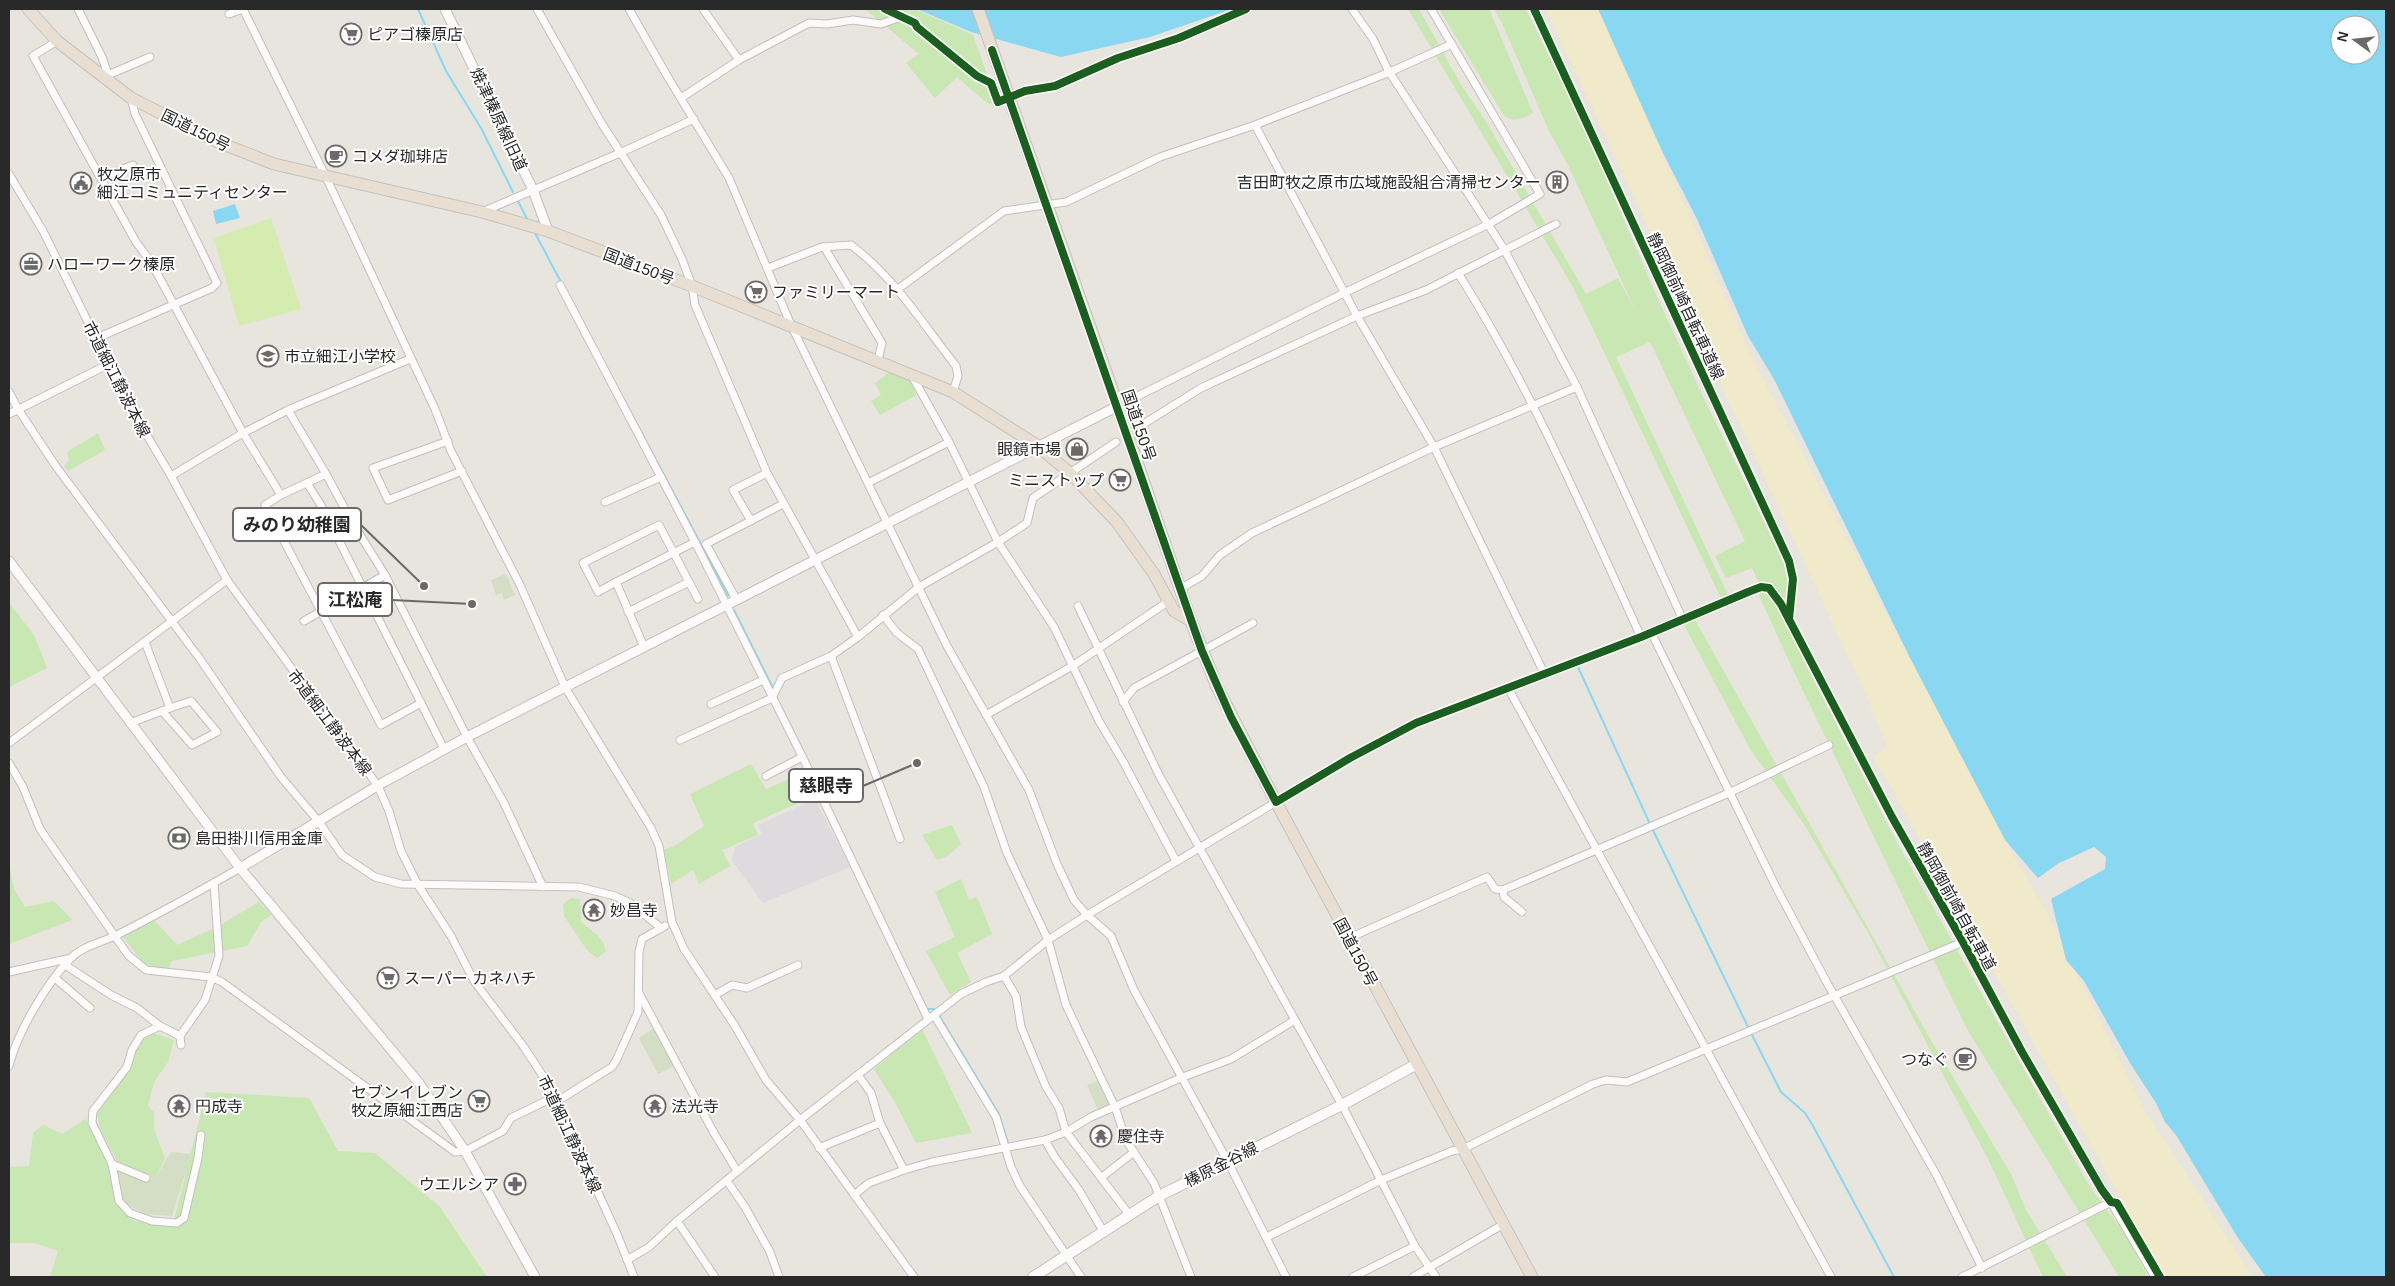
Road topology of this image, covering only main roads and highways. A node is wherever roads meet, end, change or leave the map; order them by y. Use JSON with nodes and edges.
{"nodes":[{"id":1,"x":28,"y":9,"type":"edge"},
{"id":2,"x":978,"y":9,"type":"edge"},
{"id":3,"x":1191,"y":621,"type":"junction"},
{"id":4,"x":1417,"y":1064,"type":"junction"},
{"id":5,"x":1034,"y":1277,"type":"edge"},
{"id":6,"x":1532,"y":1277,"type":"edge"}],
"edges":[{"from":1,"to":3,"type":"highway","name":"国道150号"},
{"from":2,"to":3,"type":"highway","name":"国道150号"},
{"from":3,"to":4,"type":"highway","name":"国道150号"},
{"from":4,"to":5,"type":"main road","name":"榛原金谷線"},
{"from":4,"to":6,"type":"highway","name":"国道150号"}]}
